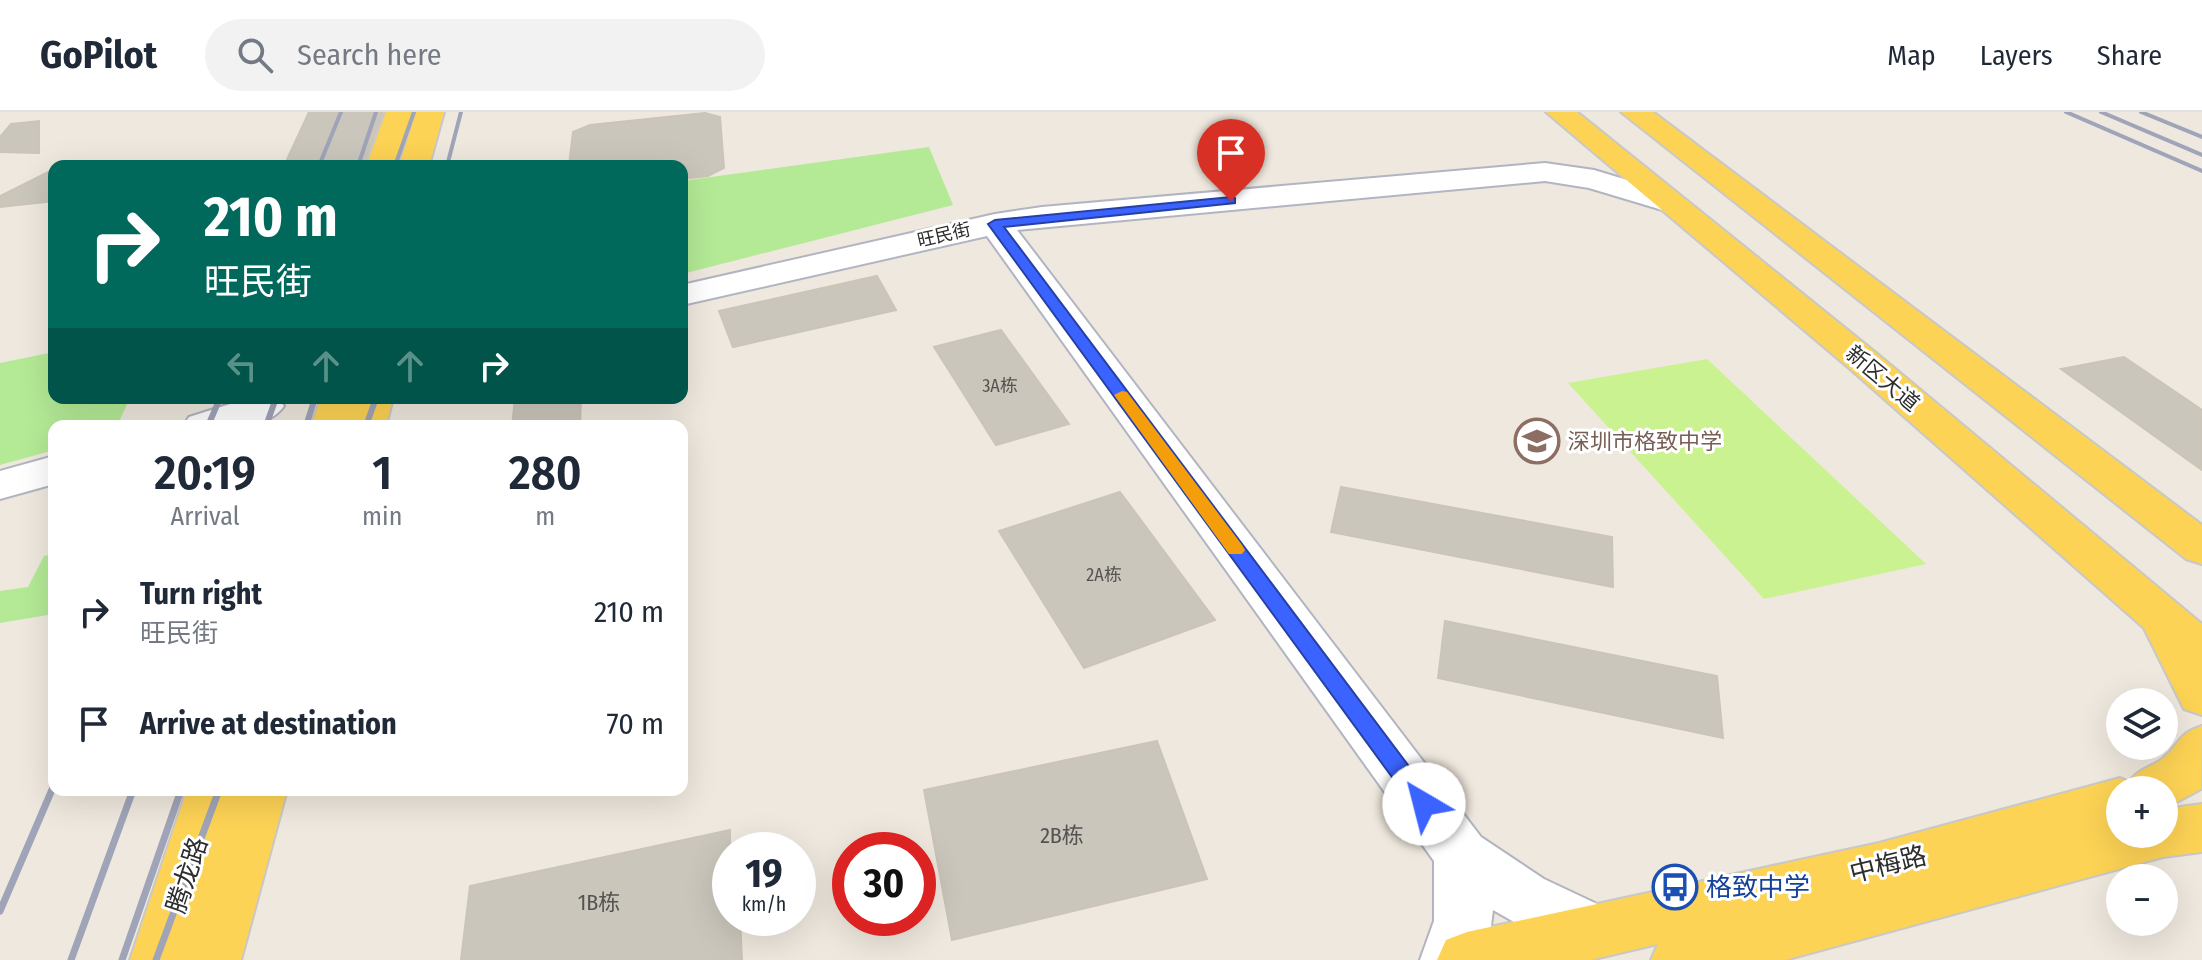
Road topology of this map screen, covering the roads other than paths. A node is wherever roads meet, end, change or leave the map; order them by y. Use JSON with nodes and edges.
{"nodes":[{"id":1,"x":400,"y":112,"type":"edge"},
{"id":2,"x":430,"y":112,"type":"edge"},
{"id":3,"x":1635,"y":112,"type":"edge"},
{"id":4,"x":1566,"y":118,"type":"edge"},
{"id":5,"x":383,"y":160,"type":"edge"},
{"id":6,"x":416,"y":160,"type":"edge"},
{"id":7,"x":1545,"y":172,"type":"junction"},
{"id":8,"x":1669,"y":203,"type":"junction"},
{"id":9,"x":995,"y":224,"type":"junction"},
{"id":10,"x":688,"y":294,"type":"edge"},
{"id":11,"x":263,"y":410,"type":"edge"},
{"id":12,"x":226,"y":420,"type":"edge"},
{"id":13,"x":48,"y":472,"type":"edge"},
{"id":14,"x":0,"y":485,"type":"edge"},
{"id":15,"x":2202,"y":548,"type":"edge"},
{"id":16,"x":2134,"y":592,"type":"junction"},
{"id":17,"x":2202,"y":651,"type":"edge"},
{"id":18,"x":2202,"y":695,"type":"edge"},
{"id":19,"x":2202,"y":747,"type":"edge"},
{"id":20,"x":2177,"y":776,"type":"edge"},
{"id":21,"x":212,"y":796,"type":"edge"},
{"id":22,"x":258,"y":796,"type":"edge"},
{"id":23,"x":2106,"y":805,"type":"edge"},
{"id":24,"x":2202,"y":828,"type":"edge"},
{"id":25,"x":2178,"y":832,"type":"edge"},
{"id":26,"x":2109,"y":848,"type":"edge"},
{"id":27,"x":1461,"y":854,"type":"junction"},
{"id":28,"x":1593,"y":931,"type":"junction"},
{"id":29,"x":168,"y":934,"type":"edge"},
{"id":30,"x":129,"y":960,"type":"edge"},
{"id":31,"x":211,"y":960,"type":"edge"},
{"id":32,"x":1450,"y":960,"type":"edge"},
{"id":33,"x":1467,"y":960,"type":"edge"},
{"id":34,"x":1681,"y":960,"type":"edge"}],
"edges":[{"from":1,"to":5,"type":"main road"},
{"from":2,"to":6,"type":"main road"},
{"from":3,"to":15,"type":"main road"},
{"from":4,"to":7,"type":"street"},
{"from":4,"to":8,"type":"main road","name":"新区大道"},
{"from":7,"to":8,"type":"street","name":"旺民街"},
{"from":7,"to":9,"type":"street","name":"旺民街"},
{"from":8,"to":16,"type":"main road","name":"新区大道"},
{"from":9,"to":10,"type":"street","name":"旺民街"},
{"from":9,"to":27,"type":"street"},
{"from":11,"to":12,"type":"street"},
{"from":13,"to":14,"type":"street"},
{"from":16,"to":17,"type":"main road","name":"新区大道"},
{"from":16,"to":18,"type":"main road"},
{"from":19,"to":20,"type":"main road"},
{"from":21,"to":29,"type":"main road","name":"腾龙路"},
{"from":22,"to":31,"type":"main road","name":"腾龙路"},
{"from":23,"to":28,"type":"main road","name":"中梅路"},
{"from":24,"to":25,"type":"main road","name":"中梅路"},
{"from":26,"to":34,"type":"main road","name":"中梅路"},
{"from":27,"to":28,"type":"street"},
{"from":27,"to":32,"type":"street"},
{"from":28,"to":33,"type":"main road","name":"中梅路"},
{"from":29,"to":30,"type":"main road"}]}
